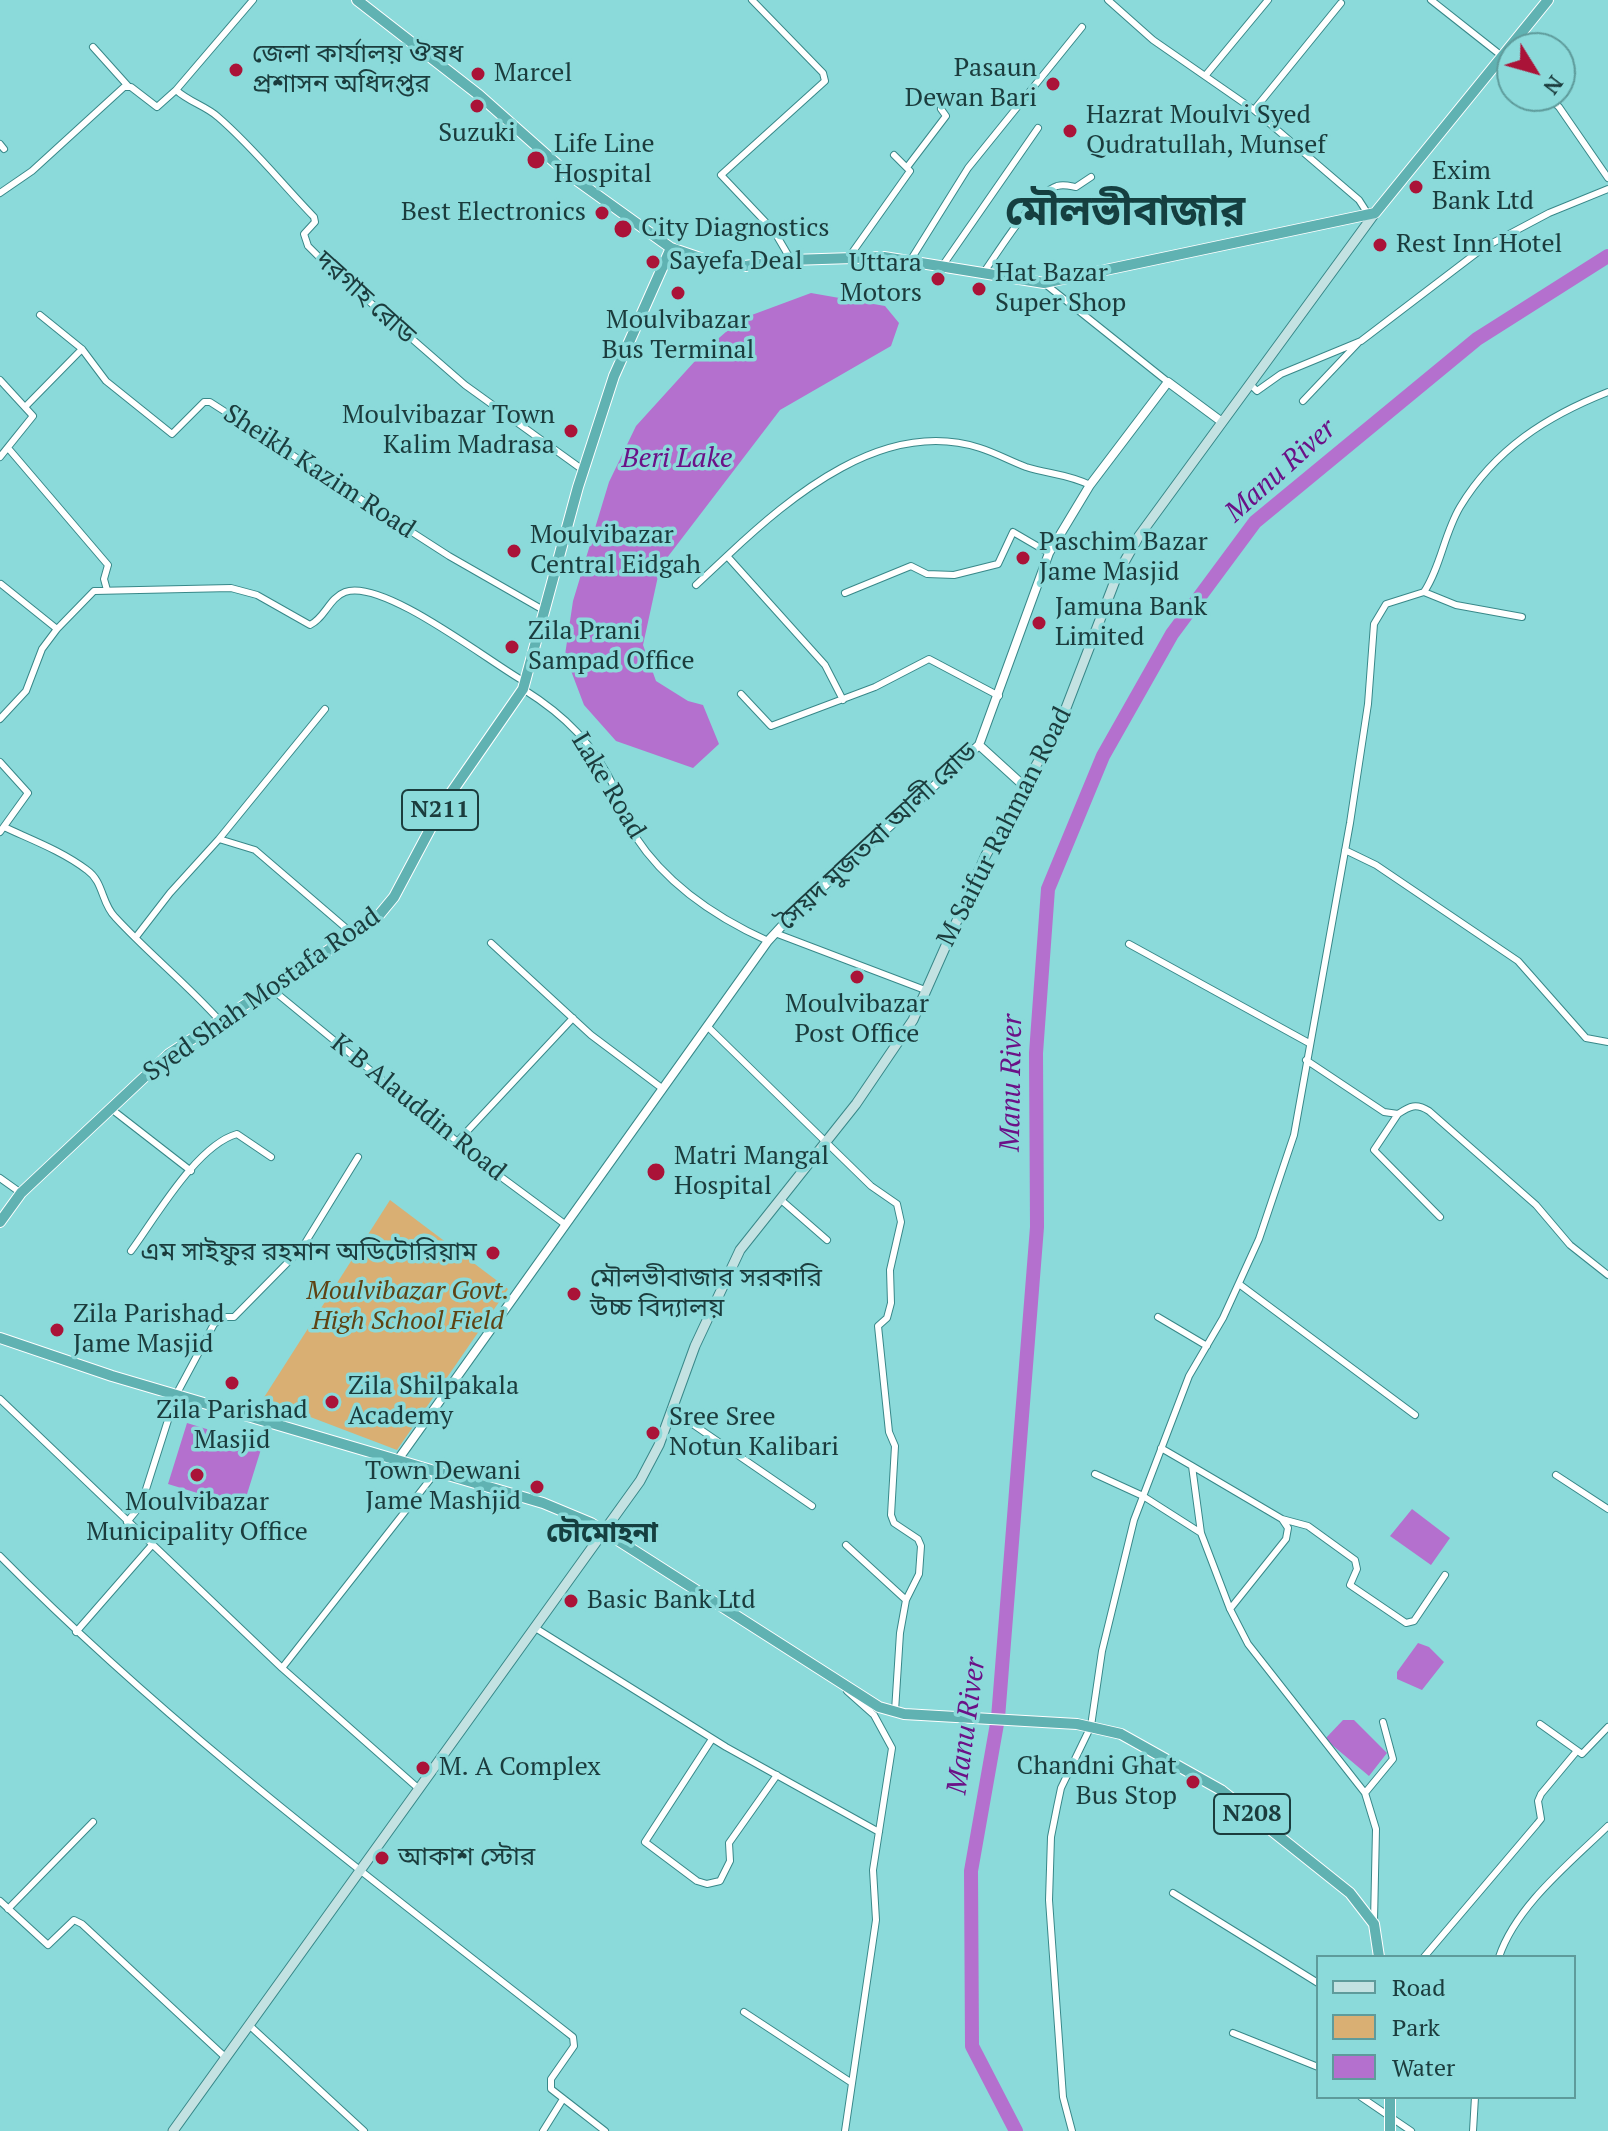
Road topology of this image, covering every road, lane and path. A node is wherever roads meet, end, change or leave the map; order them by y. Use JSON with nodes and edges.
{"nodes":[{"id":1,"x":253,"y":0,"type":"edge"},
{"id":2,"x":357,"y":0,"type":"edge"},
{"id":3,"x":752,"y":0,"type":"edge"},
{"id":4,"x":1108,"y":0,"type":"edge"},
{"id":5,"x":1268,"y":0,"type":"edge"},
{"id":6,"x":1431,"y":0,"type":"edge"},
{"id":7,"x":1548,"y":0,"type":"edge"},
{"id":8,"x":1341,"y":3,"type":"dead end"},
{"id":9,"x":1082,"y":27,"type":"dead end"},
{"id":10,"x":1522,"y":32,"type":"edge"},
{"id":11,"x":93,"y":47,"type":"dead end"},
{"id":12,"x":1496,"y":51,"type":"edge"},
{"id":13,"x":1496,"y":64,"type":"edge"},
{"id":14,"x":1205,"y":76,"type":"junction"},
{"id":15,"x":128,"y":86,"type":"junction"},
{"id":16,"x":176,"y":90,"type":"junction"},
{"id":17,"x":941,"y":109,"type":"dead end"},
{"id":18,"x":1254,"y":110,"type":"junction"},
{"id":19,"x":1562,"y":112,"type":"edge"},
{"id":20,"x":1038,"y":128,"type":"dead end"},
{"id":21,"x":894,"y":155,"type":"dead end"},
{"id":22,"x":908,"y":166,"type":"junction"},
{"id":23,"x":1091,"y":177,"type":"dead end"},
{"id":24,"x":1608,"y":178,"type":"edge"},
{"id":25,"x":1608,"y":189,"type":"edge"},
{"id":26,"x":0,"y":193,"type":"edge"},
{"id":27,"x":1372,"y":214,"type":"junction"},
{"id":28,"x":671,"y":248,"type":"junction"},
{"id":29,"x":849,"y":257,"type":"junction"},
{"id":30,"x":791,"y":260,"type":"junction"},
{"id":31,"x":910,"y":261,"type":"junction"},
{"id":32,"x":943,"y":265,"type":"junction"},
{"id":33,"x":984,"y":272,"type":"junction"},
{"id":34,"x":1044,"y":283,"type":"junction"},
{"id":35,"x":40,"y":315,"type":"dead end"},
{"id":36,"x":1361,"y":341,"type":"junction"},
{"id":37,"x":82,"y":349,"type":"junction"},
{"id":38,"x":0,"y":380,"type":"edge"},
{"id":39,"x":1168,"y":382,"type":"junction"},
{"id":40,"x":1250,"y":384,"type":"junction"},
{"id":41,"x":1608,"y":392,"type":"edge"},
{"id":42,"x":1303,"y":401,"type":"dead end"},
{"id":43,"x":26,"y":406,"type":"junction"},
{"id":44,"x":1222,"y":422,"type":"junction"},
{"id":45,"x":8,"y":448,"type":"junction"},
{"id":46,"x":0,"y":457,"type":"edge"},
{"id":47,"x":583,"y":470,"type":"junction"},
{"id":48,"x":1090,"y":485,"type":"junction"},
{"id":49,"x":1049,"y":553,"type":"junction"},
{"id":50,"x":727,"y":556,"type":"junction"},
{"id":51,"x":1,"y":584,"type":"edge"},
{"id":52,"x":696,"y":585,"type":"dead end"},
{"id":53,"x":107,"y":590,"type":"junction"},
{"id":54,"x":1424,"y":592,"type":"junction"},
{"id":55,"x":845,"y":593,"type":"dead end"},
{"id":56,"x":545,"y":611,"type":"junction"},
{"id":57,"x":1522,"y":617,"type":"dead end"},
{"id":58,"x":57,"y":629,"type":"junction"},
{"id":59,"x":524,"y":685,"type":"junction"},
{"id":60,"x":741,"y":694,"type":"dead end"},
{"id":61,"x":999,"y":696,"type":"junction"},
{"id":62,"x":843,"y":700,"type":"junction"},
{"id":63,"x":325,"y":709,"type":"dead end"},
{"id":64,"x":0,"y":719,"type":"edge"},
{"id":65,"x":979,"y":745,"type":"junction"},
{"id":66,"x":0,"y":762,"type":"edge"},
{"id":67,"x":1024,"y":786,"type":"junction"},
{"id":68,"x":2,"y":830,"type":"edge"},
{"id":69,"x":219,"y":839,"type":"junction"},
{"id":70,"x":1345,"y":850,"type":"junction"},
{"id":71,"x":775,"y":933,"type":"junction"},
{"id":72,"x":354,"y":935,"type":"junction"},
{"id":73,"x":136,"y":937,"type":"junction"},
{"id":74,"x":768,"y":941,"type":"junction"},
{"id":75,"x":491,"y":943,"type":"dead end"},
{"id":76,"x":1129,"y":944,"type":"dead end"},
{"id":77,"x":274,"y":987,"type":"junction"},
{"id":78,"x":925,"y":990,"type":"junction"},
{"id":79,"x":573,"y":1018,"type":"junction"},
{"id":80,"x":220,"y":1021,"type":"junction"},
{"id":81,"x":707,"y":1026,"type":"junction"},
{"id":82,"x":1608,"y":1042,"type":"edge"},
{"id":83,"x":1309,"y":1043,"type":"junction"},
{"id":84,"x":1306,"y":1060,"type":"junction"},
{"id":85,"x":663,"y":1089,"type":"junction"},
{"id":86,"x":110,"y":1108,"type":"junction"},
{"id":87,"x":1398,"y":1114,"type":"junction"},
{"id":88,"x":458,"y":1141,"type":"junction"},
{"id":89,"x":827,"y":1142,"type":"junction"},
{"id":90,"x":271,"y":1157,"type":"dead end"},
{"id":91,"x":358,"y":1157,"type":"dead end"},
{"id":92,"x":191,"y":1171,"type":"junction"},
{"id":93,"x":0,"y":1178,"type":"edge"},
{"id":94,"x":21,"y":1193,"type":"junction"},
{"id":95,"x":780,"y":1199,"type":"junction"},
{"id":96,"x":1440,"y":1217,"type":"dead end"},
{"id":97,"x":0,"y":1222,"type":"edge"},
{"id":98,"x":566,"y":1225,"type":"junction"},
{"id":99,"x":827,"y":1240,"type":"dead end"},
{"id":100,"x":131,"y":1251,"type":"dead end"},
{"id":101,"x":1608,"y":1275,"type":"edge"},
{"id":102,"x":1239,"y":1284,"type":"junction"},
{"id":103,"x":1158,"y":1317,"type":"dead end"},
{"id":104,"x":0,"y":1338,"type":"edge"},
{"id":105,"x":1207,"y":1346,"type":"junction"},
{"id":106,"x":176,"y":1395,"type":"junction"},
{"id":107,"x":0,"y":1399,"type":"edge"},
{"id":108,"x":672,"y":1410,"type":"junction"},
{"id":109,"x":1415,"y":1415,"type":"dead end"},
{"id":110,"x":1161,"y":1448,"type":"junction"},
{"id":111,"x":397,"y":1461,"type":"junction"},
{"id":112,"x":1192,"y":1466,"type":"junction"},
{"id":113,"x":436,"y":1472,"type":"junction"},
{"id":114,"x":1095,"y":1474,"type":"dead end"},
{"id":115,"x":1556,"y":1475,"type":"dead end"},
{"id":116,"x":1143,"y":1496,"type":"junction"},
{"id":117,"x":812,"y":1506,"type":"dead end"},
{"id":118,"x":1608,"y":1509,"type":"edge"},
{"id":119,"x":1282,"y":1519,"type":"junction"},
{"id":120,"x":127,"y":1522,"type":"junction"},
{"id":121,"x":605,"y":1533,"type":"junction"},
{"id":122,"x":1201,"y":1533,"type":"junction"},
{"id":123,"x":152,"y":1545,"type":"junction"},
{"id":124,"x":846,"y":1545,"type":"dead end"},
{"id":125,"x":0,"y":1556,"type":"edge"},
{"id":126,"x":1445,"y":1575,"type":"dead end"},
{"id":127,"x":906,"y":1600,"type":"junction"},
{"id":128,"x":1230,"y":1609,"type":"junction"},
{"id":129,"x":537,"y":1629,"type":"junction"},
{"id":130,"x":76,"y":1632,"type":"junction"},
{"id":131,"x":282,"y":1668,"type":"junction"},
{"id":132,"x":830,"y":1676,"type":"junction"},
{"id":133,"x":899,"y":1712,"type":"junction"},
{"id":134,"x":1383,"y":1722,"type":"dead end"},
{"id":135,"x":1540,"y":1724,"type":"dead end"},
{"id":136,"x":1091,"y":1726,"type":"junction"},
{"id":137,"x":1608,"y":1727,"type":"edge"},
{"id":138,"x":712,"y":1739,"type":"junction"},
{"id":139,"x":1576,"y":1752,"type":"junction"},
{"id":140,"x":777,"y":1775,"type":"junction"},
{"id":141,"x":420,"y":1790,"type":"junction"},
{"id":142,"x":1365,"y":1793,"type":"junction"},
{"id":143,"x":93,"y":1822,"type":"dead end"},
{"id":144,"x":1608,"y":1826,"type":"edge"},
{"id":145,"x":879,"y":1832,"type":"junction"},
{"id":146,"x":362,"y":1872,"type":"junction"},
{"id":147,"x":1173,"y":1893,"type":"dead end"},
{"id":148,"x":0,"y":1901,"type":"edge"},
{"id":149,"x":8,"y":1909,"type":"junction"},
{"id":150,"x":1374,"y":1924,"type":"junction"},
{"id":151,"x":1379,"y":1955,"type":"edge"},
{"id":152,"x":1426,"y":1955,"type":"edge"},
{"id":153,"x":1500,"y":1955,"type":"edge"},
{"id":154,"x":1316,"y":1982,"type":"edge"},
{"id":155,"x":744,"y":2012,"type":"dead end"},
{"id":156,"x":249,"y":2025,"type":"junction"},
{"id":157,"x":1233,"y":2033,"type":"dead end"},
{"id":158,"x":225,"y":2057,"type":"junction"},
{"id":159,"x":1316,"y":2066,"type":"edge"},
{"id":160,"x":852,"y":2083,"type":"junction"},
{"id":161,"x":563,"y":2099,"type":"junction"},
{"id":162,"x":1364,"y":2099,"type":"edge"},
{"id":163,"x":1390,"y":2099,"type":"edge"},
{"id":164,"x":1475,"y":2099,"type":"edge"},
{"id":165,"x":1390,"y":2118,"type":"junction"},
{"id":166,"x":173,"y":2131,"type":"edge"},
{"id":167,"x":364,"y":2131,"type":"edge"},
{"id":168,"x":543,"y":2131,"type":"edge"},
{"id":169,"x":605,"y":2131,"type":"edge"},
{"id":170,"x":845,"y":2131,"type":"edge"},
{"id":171,"x":1072,"y":2131,"type":"edge"},
{"id":172,"x":1390,"y":2131,"type":"edge"},
{"id":173,"x":1411,"y":2131,"type":"edge"},
{"id":174,"x":1473,"y":2131,"type":"edge"}],
"edges":[{"from":1,"to":16,"type":"street"},
{"from":2,"to":28,"type":"highway"},
{"from":3,"to":30,"type":"street"},
{"from":4,"to":14,"type":"street"},
{"from":5,"to":14,"type":"street"},
{"from":6,"to":12,"type":"street"},
{"from":7,"to":10,"type":"highway"},
{"from":8,"to":18,"type":"street"},
{"from":9,"to":31,"type":"street"},
{"from":11,"to":15,"type":"street"},
{"from":13,"to":27,"type":"highway"},
{"from":14,"to":18,"type":"street"},
{"from":15,"to":16,"type":"street"},
{"from":15,"to":26,"type":"street"},
{"from":16,"to":47,"type":"street","name":"দরগাহ রোড"},
{"from":17,"to":22,"type":"street"},
{"from":18,"to":27,"type":"street"},
{"from":19,"to":24,"type":"street"},
{"from":20,"to":32,"type":"street"},
{"from":21,"to":22,"type":"street"},
{"from":22,"to":29,"type":"street"},
{"from":23,"to":33,"type":"street"},
{"from":25,"to":36,"type":"street"},
{"from":27,"to":34,"type":"highway"},
{"from":27,"to":40,"type":"main road","name":"M Saifur Rahman Road"},
{"from":28,"to":30,"type":"highway"},
{"from":28,"to":47,"type":"highway","name":"Syed Shah Mostafa Road","number":"N211"},
{"from":29,"to":30,"type":"highway"},
{"from":29,"to":31,"type":"highway"},
{"from":31,"to":32,"type":"highway"},
{"from":32,"to":33,"type":"highway"},
{"from":33,"to":34,"type":"highway"},
{"from":34,"to":39,"type":"street"},
{"from":35,"to":37,"type":"street","name":"Sheikh Kazim Road"},
{"from":36,"to":40,"type":"street"},
{"from":36,"to":42,"type":"street"},
{"from":37,"to":43,"type":"street"},
{"from":37,"to":56,"type":"street","name":"Sheikh Kazim Road"},
{"from":38,"to":43,"type":"street"},
{"from":39,"to":44,"type":"street"},
{"from":39,"to":48,"type":"street","name":"সৈয়দ মুজতবা আলী রোড"},
{"from":40,"to":44,"type":"main road","name":"M Saifur Rahman Road"},
{"from":41,"to":54,"type":"street"},
{"from":43,"to":45,"type":"street"},
{"from":44,"to":67,"type":"main road","name":"M Saifur Rahman Road"},
{"from":45,"to":46,"type":"street"},
{"from":45,"to":53,"type":"street"},
{"from":47,"to":56,"type":"highway","name":"Syed Shah Mostafa Road","number":"N211"},
{"from":48,"to":49,"type":"street","name":"সৈয়দ মুজতবা আলী রোড"},
{"from":48,"to":50,"type":"street"},
{"from":49,"to":55,"type":"street"},
{"from":49,"to":61,"type":"street","name":"সৈয়দ মুজতবা আলী রোড"},
{"from":50,"to":52,"type":"street"},
{"from":50,"to":62,"type":"street"},
{"from":51,"to":58,"type":"street"},
{"from":53,"to":58,"type":"street"},
{"from":53,"to":59,"type":"street","name":"Lake Road"},
{"from":54,"to":57,"type":"street"},
{"from":54,"to":70,"type":"street"},
{"from":56,"to":59,"type":"highway","name":"Syed Shah Mostafa Road","number":"N211"},
{"from":58,"to":64,"type":"street"},
{"from":59,"to":72,"type":"highway","name":"Syed Shah Mostafa Road","number":"N211"},
{"from":59,"to":74,"type":"street","name":"Lake Road"},
{"from":60,"to":62,"type":"street"},
{"from":61,"to":62,"type":"street"},
{"from":61,"to":65,"type":"street","name":"সৈয়দ মুজতবা আলী রোড"},
{"from":63,"to":69,"type":"street"},
{"from":65,"to":67,"type":"street"},
{"from":65,"to":71,"type":"street","name":"সৈয়দ মুজতবা আলী রোড"},
{"from":66,"to":68,"type":"street"},
{"from":67,"to":78,"type":"main road","name":"M Saifur Rahman Road"},
{"from":68,"to":73,"type":"street"},
{"from":69,"to":72,"type":"street"},
{"from":69,"to":73,"type":"street"},
{"from":70,"to":82,"type":"street"},
{"from":70,"to":83,"type":"street"},
{"from":71,"to":74,"type":"street","name":"সৈয়দ মুজতবা আলী রোড"},
{"from":71,"to":78,"type":"street"},
{"from":72,"to":77,"type":"highway","name":"Syed Shah Mostafa Road","number":"N211"},
{"from":73,"to":80,"type":"street"},
{"from":74,"to":81,"type":"street","name":"সৈয়দ মুজতবা আলী রোড"},
{"from":75,"to":79,"type":"street"},
{"from":76,"to":83,"type":"street"},
{"from":77,"to":80,"type":"highway","name":"Syed Shah Mostafa Road","number":"N211"},
{"from":77,"to":88,"type":"street","name":"K B Alauddin Road"},
{"from":78,"to":89,"type":"main road","name":"M Saifur Rahman Road"},
{"from":79,"to":85,"type":"street"},
{"from":79,"to":88,"type":"street"},
{"from":80,"to":86,"type":"highway","name":"Syed Shah Mostafa Road","number":"N211"},
{"from":81,"to":85,"type":"street","name":"সৈয়দ মুজতবা আলী রোড"},
{"from":81,"to":89,"type":"street"},
{"from":83,"to":84,"type":"street"},
{"from":84,"to":87,"type":"street"},
{"from":84,"to":102,"type":"street"},
{"from":85,"to":98,"type":"street","name":"সৈয়দ মুজতবা আলী রোড"},
{"from":86,"to":92,"type":"street"},
{"from":86,"to":94,"type":"highway","name":"Syed Shah Mostafa Road","number":"N211"},
{"from":87,"to":96,"type":"street"},
{"from":87,"to":101,"type":"street"},
{"from":88,"to":98,"type":"street","name":"K B Alauddin Road"},
{"from":89,"to":95,"type":"main road","name":"M Saifur Rahman Road"},
{"from":89,"to":127,"type":"street"},
{"from":90,"to":92,"type":"street"},
{"from":91,"to":106,"type":"street"},
{"from":92,"to":100,"type":"street"},
{"from":93,"to":94,"type":"street"},
{"from":94,"to":97,"type":"highway","name":"Syed Shah Mostafa Road","number":"N211"},
{"from":95,"to":99,"type":"street"},
{"from":95,"to":108,"type":"main road","name":"M Saifur Rahman Road"},
{"from":98,"to":111,"type":"street","name":"সৈয়দ মুজতবা আলী রোড"},
{"from":102,"to":105,"type":"street"},
{"from":102,"to":109,"type":"street"},
{"from":103,"to":105,"type":"street"},
{"from":104,"to":106,"type":"highway","number":"N208"},
{"from":105,"to":110,"type":"street"},
{"from":106,"to":111,"type":"highway","number":"N208"},
{"from":106,"to":120,"type":"street"},
{"from":107,"to":120,"type":"street"},
{"from":108,"to":117,"type":"street"},
{"from":108,"to":121,"type":"main road","name":"M Saifur Rahman Road"},
{"from":110,"to":112,"type":"street"},
{"from":110,"to":116,"type":"street"},
{"from":111,"to":113,"type":"highway","number":"N208"},
{"from":112,"to":119,"type":"street"},
{"from":112,"to":122,"type":"street"},
{"from":113,"to":121,"type":"highway","number":"N208"},
{"from":113,"to":131,"type":"street"},
{"from":114,"to":116,"type":"street"},
{"from":115,"to":118,"type":"street"},
{"from":116,"to":122,"type":"street"},
{"from":116,"to":136,"type":"street"},
{"from":119,"to":126,"type":"street"},
{"from":119,"to":128,"type":"street"},
{"from":120,"to":123,"type":"street"},
{"from":121,"to":129,"type":"main road","name":"M Saifur Rahman Road"},
{"from":121,"to":132,"type":"highway","number":"N208"},
{"from":122,"to":128,"type":"street"},
{"from":123,"to":130,"type":"street"},
{"from":123,"to":131,"type":"street"},
{"from":124,"to":127,"type":"street"},
{"from":125,"to":130,"type":"street"},
{"from":127,"to":133,"type":"street"},
{"from":128,"to":142,"type":"street"},
{"from":129,"to":138,"type":"street"},
{"from":129,"to":141,"type":"main road","name":"M Saifur Rahman Road"},
{"from":130,"to":146,"type":"street"},
{"from":131,"to":141,"type":"street"},
{"from":132,"to":133,"type":"highway","number":"N208"},
{"from":132,"to":145,"type":"street"},
{"from":133,"to":136,"type":"highway","number":"N208"},
{"from":134,"to":142,"type":"street"},
{"from":135,"to":139,"type":"street"},
{"from":136,"to":150,"type":"highway","number":"N208"},
{"from":136,"to":171,"type":"street"},
{"from":137,"to":139,"type":"street"},
{"from":138,"to":140,"type":"street"},
{"from":138,"to":140,"type":"street"},
{"from":139,"to":152,"type":"street"},
{"from":140,"to":145,"type":"street"},
{"from":141,"to":146,"type":"main road","name":"M Saifur Rahman Road"},
{"from":142,"to":150,"type":"street"},
{"from":143,"to":149,"type":"street"},
{"from":144,"to":153,"type":"street"},
{"from":145,"to":160,"type":"street"},
{"from":146,"to":156,"type":"main road","name":"M Saifur Rahman Road"},
{"from":146,"to":161,"type":"street"},
{"from":147,"to":154,"type":"street"},
{"from":148,"to":149,"type":"street"},
{"from":149,"to":158,"type":"street"},
{"from":150,"to":151,"type":"highway","number":"N208"},
{"from":155,"to":160,"type":"street"},
{"from":156,"to":158,"type":"main road","name":"M Saifur Rahman Road"},
{"from":156,"to":167,"type":"street"},
{"from":157,"to":159,"type":"street"},
{"from":158,"to":166,"type":"main road","name":"M Saifur Rahman Road"},
{"from":160,"to":170,"type":"street"},
{"from":161,"to":168,"type":"street"},
{"from":161,"to":169,"type":"street"},
{"from":162,"to":165,"type":"street"},
{"from":163,"to":165,"type":"highway"},
{"from":164,"to":174,"type":"street"},
{"from":165,"to":172,"type":"highway"},
{"from":165,"to":173,"type":"street"}]}
